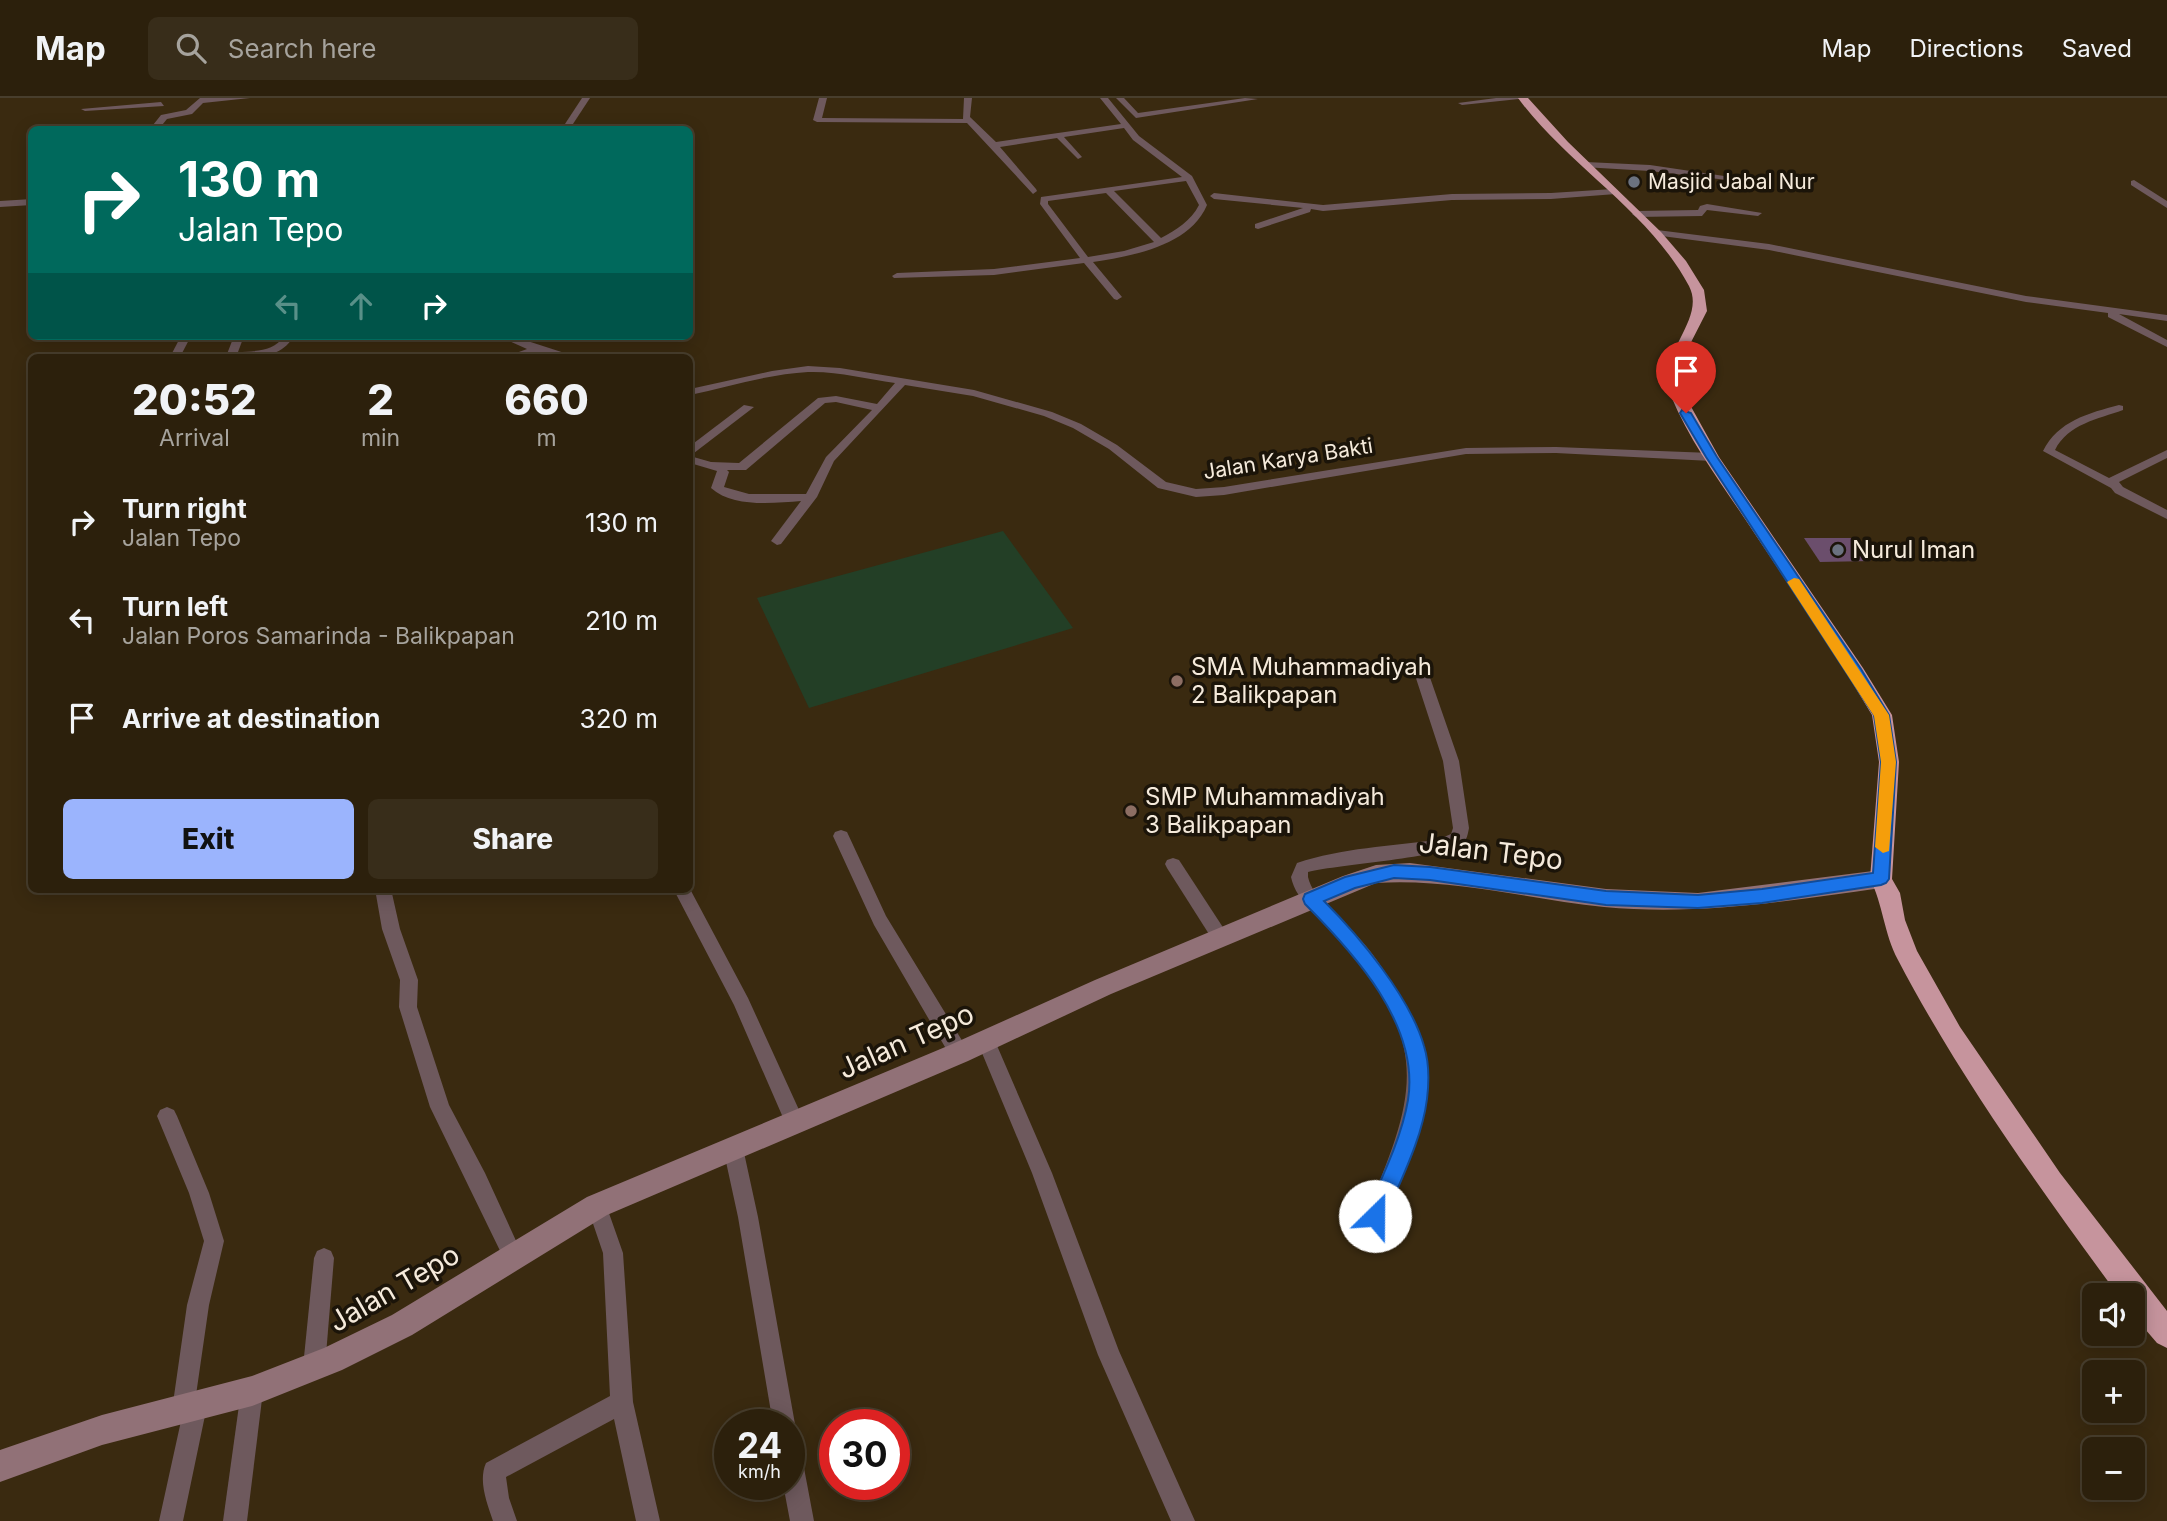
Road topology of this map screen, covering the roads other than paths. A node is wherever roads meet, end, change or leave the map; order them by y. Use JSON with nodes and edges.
{"nodes":[{"id":1,"x":247,"y":98,"type":"edge"},
{"id":2,"x":586,"y":98,"type":"edge"},
{"id":3,"x":823,"y":98,"type":"edge"},
{"id":4,"x":968,"y":98,"type":"edge"},
{"id":5,"x":1104,"y":98,"type":"edge"},
{"id":6,"x":1119,"y":98,"type":"edge"},
{"id":7,"x":1524,"y":98,"type":"edge"},
{"id":8,"x":203,"y":99,"type":"edge"},
{"id":9,"x":1254,"y":99,"type":"edge"},
{"id":10,"x":1462,"y":103,"type":"dead end"},
{"id":11,"x":161,"y":104,"type":"edge"},
{"id":12,"x":87,"y":112,"type":"dead end"},
{"id":13,"x":163,"y":117,"type":"junction"},
{"id":14,"x":968,"y":121,"type":"junction"},
{"id":15,"x":156,"y":126,"type":"edge"},
{"id":16,"x":568,"y":126,"type":"edge"},
{"id":17,"x":1125,"y":126,"type":"junction"},
{"id":18,"x":1058,"y":135,"type":"junction"},
{"id":19,"x":994,"y":145,"type":"junction"},
{"id":20,"x":1078,"y":157,"type":"dead end"},
{"id":21,"x":1586,"y":165,"type":"junction"},
{"id":22,"x":1727,"y":177,"type":"dead end"},
{"id":23,"x":1189,"y":178,"type":"junction"},
{"id":24,"x":2134,"y":183,"type":"dead end"},
{"id":25,"x":1107,"y":189,"type":"junction"},
{"id":26,"x":1033,"y":191,"type":"dead end"},
{"id":27,"x":1613,"y":192,"type":"junction"},
{"id":28,"x":1214,"y":196,"type":"dead end"},
{"id":29,"x":28,"y":202,"type":"edge"},
{"id":30,"x":0,"y":204,"type":"edge"},
{"id":31,"x":2167,"y":205,"type":"edge"},
{"id":32,"x":1312,"y":208,"type":"junction"},
{"id":33,"x":1758,"y":213,"type":"dead end"},
{"id":34,"x":1636,"y":214,"type":"junction"},
{"id":35,"x":1258,"y":226,"type":"dead end"},
{"id":36,"x":1657,"y":233,"type":"junction"},
{"id":37,"x":1161,"y":244,"type":"junction"},
{"id":38,"x":1086,"y":260,"type":"junction"},
{"id":39,"x":897,"y":276,"type":"dead end"},
{"id":40,"x":1117,"y":298,"type":"dead end"},
{"id":41,"x":2103,"y":311,"type":"junction"},
{"id":42,"x":2167,"y":318,"type":"edge"},
{"id":43,"x":288,"y":340,"type":"edge"},
{"id":44,"x":514,"y":340,"type":"edge"},
{"id":45,"x":2167,"y":344,"type":"edge"},
{"id":46,"x":538,"y":349,"type":"junction"},
{"id":47,"x":248,"y":354,"type":"edge"},
{"id":48,"x":520,"y":354,"type":"edge"},
{"id":49,"x":559,"y":354,"type":"edge"},
{"id":50,"x":903,"y":380,"type":"junction"},
{"id":51,"x":693,"y":391,"type":"edge"},
{"id":52,"x":748,"y":407,"type":"dead end"},
{"id":53,"x":880,"y":408,"type":"junction"},
{"id":54,"x":2119,"y":408,"type":"dead end"},
{"id":55,"x":693,"y":449,"type":"edge"},
{"id":56,"x":2167,"y":453,"type":"edge"},
{"id":57,"x":1712,"y":457,"type":"junction"},
{"id":58,"x":693,"y":460,"type":"edge"},
{"id":59,"x":712,"y":465,"type":"junction"},
{"id":60,"x":2113,"y":485,"type":"junction"},
{"id":61,"x":811,"y":497,"type":"junction"},
{"id":62,"x":2167,"y":515,"type":"edge"},
{"id":63,"x":777,"y":541,"type":"dead end"},
{"id":64,"x":1419,"y":666,"type":"dead end"},
{"id":65,"x":841,"y":835,"type":"dead end"},
{"id":66,"x":1173,"y":864,"type":"dead end"},
{"id":67,"x":1881,"y":879,"type":"junction"},
{"id":68,"x":384,"y":893,"type":"edge"},
{"id":69,"x":684,"y":894,"type":"dead end"},
{"id":70,"x":1311,"y":899,"type":"junction"},
{"id":71,"x":1220,"y":937,"type":"junction"},
{"id":72,"x":986,"y":1041,"type":"junction"},
{"id":73,"x":959,"y":1053,"type":"junction"},
{"id":74,"x":167,"y":1116,"type":"dead end"},
{"id":75,"x":795,"y":1123,"type":"junction"},
{"id":76,"x":733,"y":1147,"type":"junction"},
{"id":77,"x":597,"y":1206,"type":"junction"},
{"id":78,"x":1375,"y":1216,"type":"dead end"},
{"id":79,"x":513,"y":1256,"type":"junction"},
{"id":80,"x":324,"y":1258,"type":"dead end"},
{"id":81,"x":2167,"y":1333,"type":"edge"},
{"id":82,"x":314,"y":1367,"type":"junction"},
{"id":83,"x":252,"y":1391,"type":"junction"},
{"id":84,"x":622,"y":1402,"type":"junction"},
{"id":85,"x":190,"y":1408,"type":"junction"},
{"id":86,"x":781,"y":1409,"type":"edge"},
{"id":87,"x":0,"y":1466,"type":"edge"},
{"id":88,"x":798,"y":1500,"type":"edge"},
{"id":89,"x":170,"y":1521,"type":"edge"},
{"id":90,"x":235,"y":1521,"type":"edge"},
{"id":91,"x":505,"y":1521,"type":"edge"},
{"id":92,"x":648,"y":1521,"type":"edge"},
{"id":93,"x":802,"y":1521,"type":"edge"},
{"id":94,"x":1183,"y":1521,"type":"edge"}],
"edges":[{"from":1,"to":8,"type":"street"},
{"from":2,"to":16,"type":"street"},
{"from":3,"to":14,"type":"street"},
{"from":4,"to":14,"type":"street"},
{"from":5,"to":17,"type":"street"},
{"from":6,"to":9,"type":"street"},
{"from":7,"to":10,"type":"street"},
{"from":7,"to":21,"type":"highway"},
{"from":8,"to":13,"type":"street"},
{"from":11,"to":12,"type":"street"},
{"from":11,"to":13,"type":"street"},
{"from":13,"to":15,"type":"street"},
{"from":14,"to":19,"type":"street"},
{"from":17,"to":18,"type":"street"},
{"from":17,"to":23,"type":"street"},
{"from":18,"to":19,"type":"street"},
{"from":18,"to":20,"type":"street"},
{"from":19,"to":26,"type":"street"},
{"from":21,"to":22,"type":"street"},
{"from":21,"to":27,"type":"highway"},
{"from":23,"to":25,"type":"street"},
{"from":23,"to":37,"type":"street"},
{"from":24,"to":31,"type":"street"},
{"from":25,"to":37,"type":"street"},
{"from":25,"to":38,"type":"street"},
{"from":27,"to":32,"type":"street"},
{"from":27,"to":34,"type":"highway"},
{"from":28,"to":32,"type":"street"},
{"from":29,"to":30,"type":"street"},
{"from":32,"to":35,"type":"street"},
{"from":33,"to":34,"type":"street"},
{"from":34,"to":36,"type":"highway"},
{"from":36,"to":41,"type":"street"},
{"from":36,"to":57,"type":"highway"},
{"from":37,"to":38,"type":"street"},
{"from":38,"to":39,"type":"street"},
{"from":38,"to":40,"type":"street"},
{"from":41,"to":42,"type":"street"},
{"from":41,"to":45,"type":"street"},
{"from":43,"to":47,"type":"street"},
{"from":44,"to":46,"type":"street"},
{"from":46,"to":48,"type":"street"},
{"from":46,"to":49,"type":"street"},
{"from":50,"to":51,"type":"street","name":"Jalan Karya Bakti"},
{"from":50,"to":53,"type":"street"},
{"from":50,"to":57,"type":"street","name":"Jalan Karya Bakti"},
{"from":52,"to":55,"type":"street"},
{"from":53,"to":59,"type":"street"},
{"from":53,"to":61,"type":"street"},
{"from":54,"to":60,"type":"street"},
{"from":56,"to":60,"type":"street"},
{"from":57,"to":67,"type":"highway"},
{"from":58,"to":59,"type":"street"},
{"from":59,"to":61,"type":"street"},
{"from":60,"to":62,"type":"street"},
{"from":61,"to":63,"type":"street"},
{"from":64,"to":70,"type":"street"},
{"from":65,"to":73,"type":"street"},
{"from":66,"to":71,"type":"street"},
{"from":67,"to":70,"type":"street","name":"Jalan Tepo"},
{"from":67,"to":81,"type":"highway"},
{"from":68,"to":79,"type":"street"},
{"from":69,"to":75,"type":"street"},
{"from":70,"to":71,"type":"street","name":"Jalan Tepo"},
{"from":70,"to":78,"type":"street"},
{"from":71,"to":72,"type":"street","name":"Jalan Tepo"},
{"from":72,"to":73,"type":"street","name":"Jalan Tepo"},
{"from":72,"to":94,"type":"street"},
{"from":73,"to":75,"type":"street","name":"Jalan Tepo"},
{"from":74,"to":85,"type":"street"},
{"from":75,"to":76,"type":"street","name":"Jalan Tepo"},
{"from":76,"to":77,"type":"street","name":"Jalan Tepo"},
{"from":76,"to":86,"type":"street"},
{"from":77,"to":79,"type":"street","name":"Jalan Tepo"},
{"from":77,"to":84,"type":"street"},
{"from":79,"to":82,"type":"street","name":"Jalan Tepo"},
{"from":80,"to":82,"type":"street"},
{"from":82,"to":83,"type":"street","name":"Jalan Tepo"},
{"from":83,"to":85,"type":"street","name":"Jalan Tepo"},
{"from":83,"to":90,"type":"street"},
{"from":84,"to":91,"type":"street"},
{"from":84,"to":92,"type":"street"},
{"from":85,"to":87,"type":"street","name":"Jalan Tepo"},
{"from":85,"to":89,"type":"street"},
{"from":88,"to":93,"type":"street"}]}
